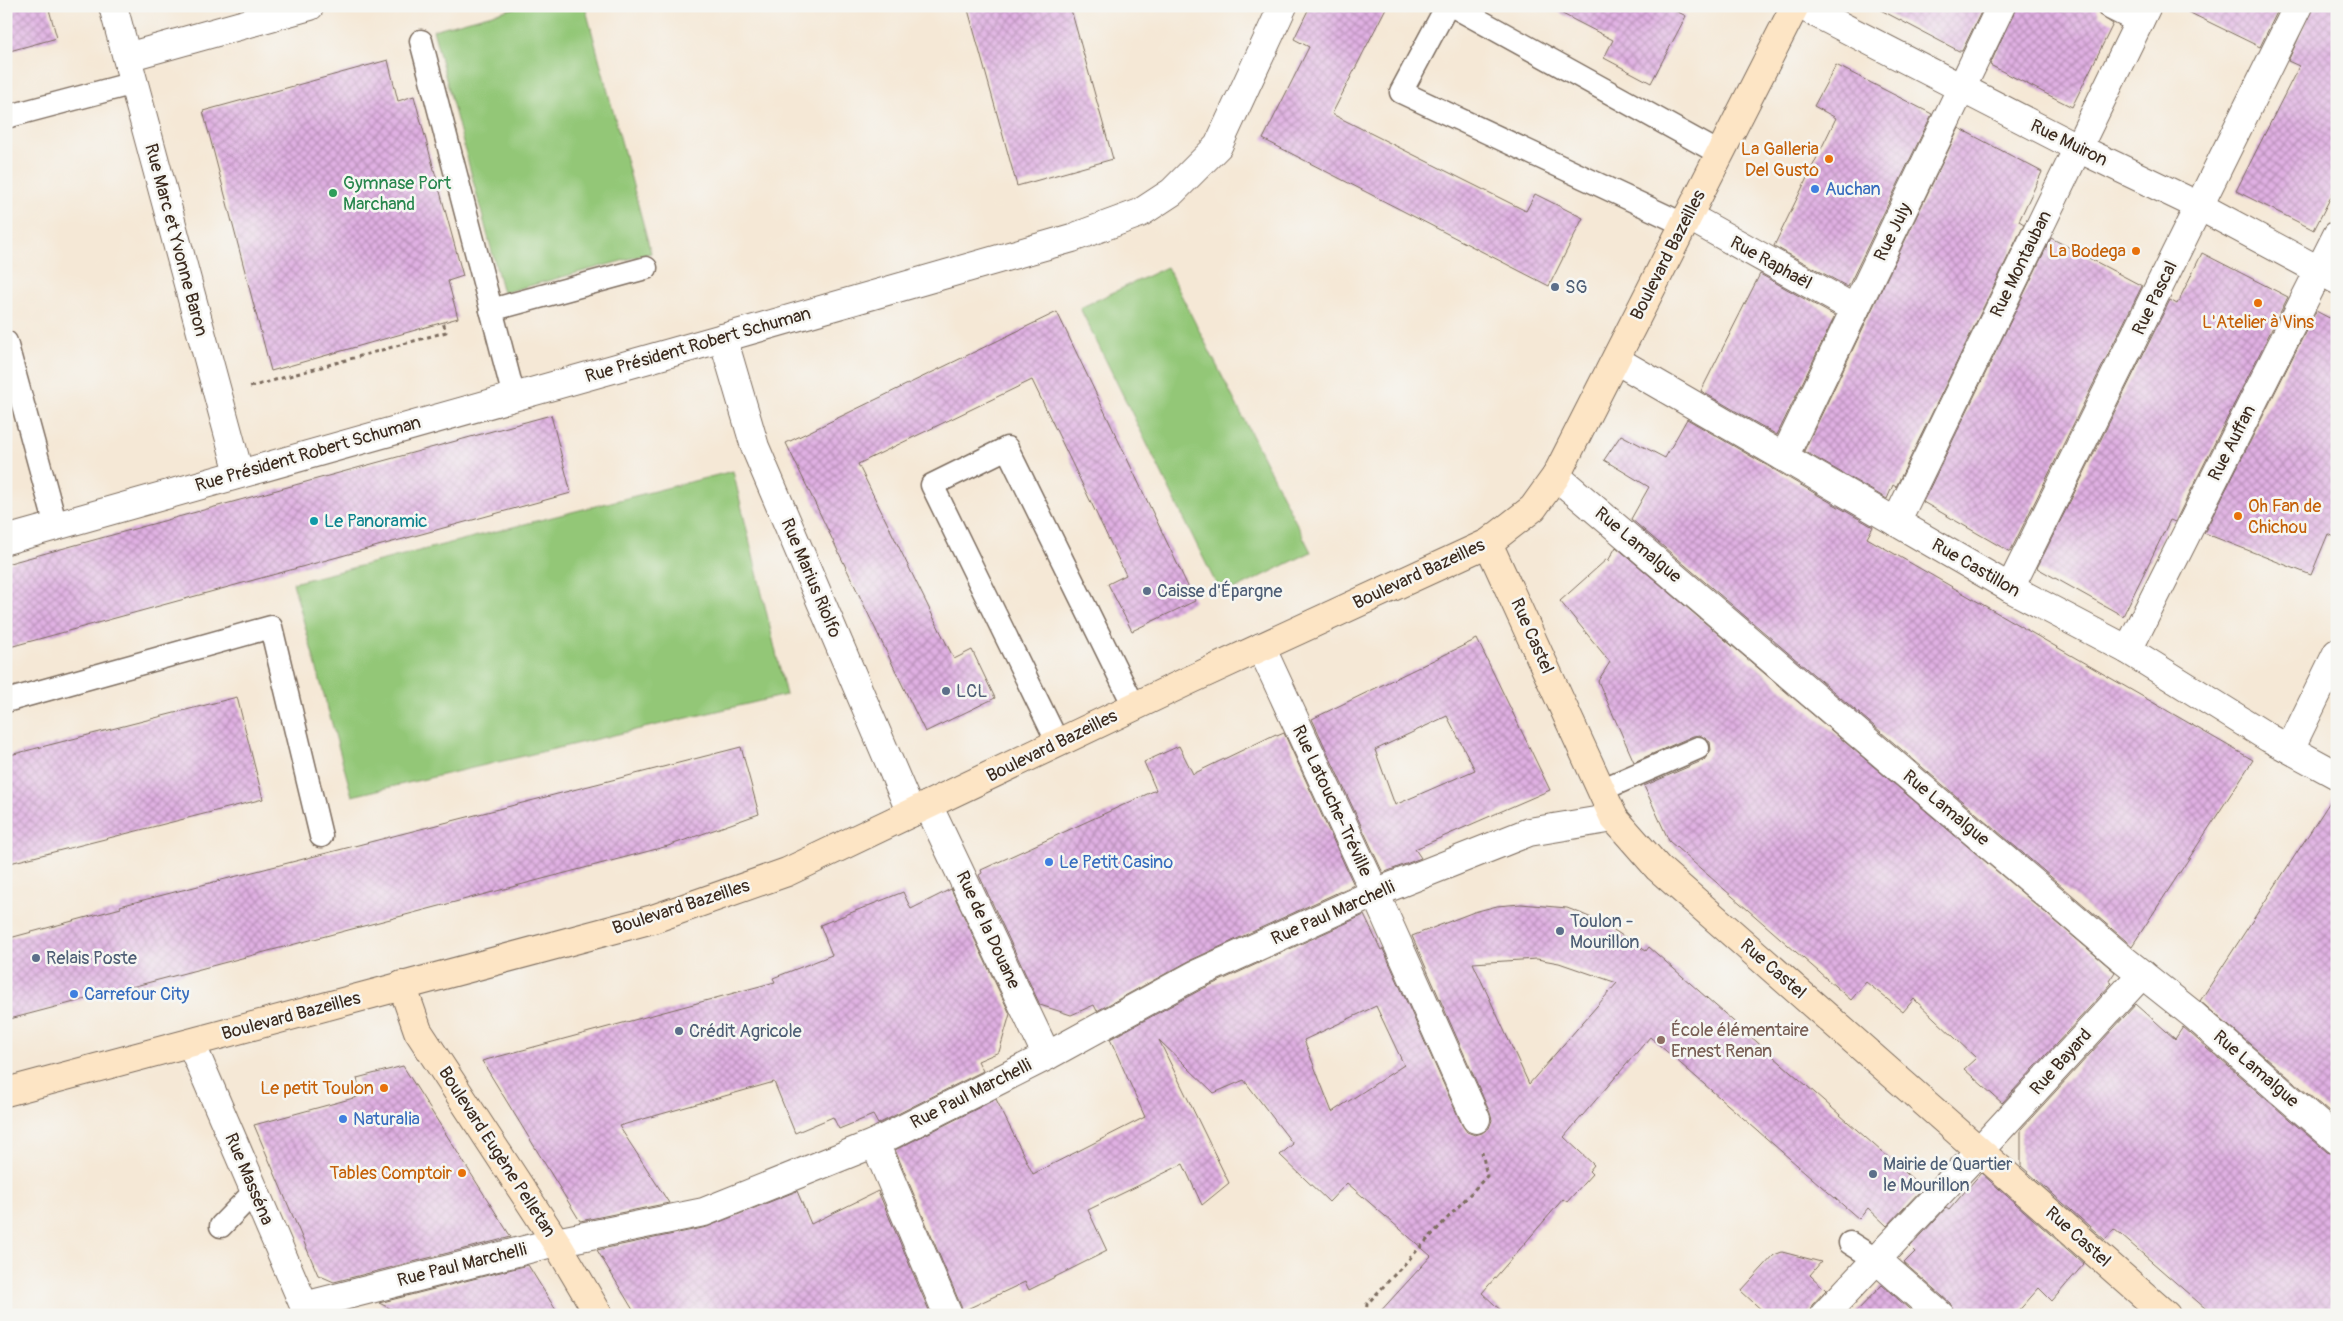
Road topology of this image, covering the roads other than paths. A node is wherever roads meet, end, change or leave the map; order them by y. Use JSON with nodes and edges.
{"nodes":[{"id":1,"x":113,"y":6,"type":"edge"},
{"id":2,"x":310,"y":6,"type":"edge"},
{"id":3,"x":1283,"y":6,"type":"edge"},
{"id":4,"x":1447,"y":6,"type":"edge"},
{"id":5,"x":1453,"y":6,"type":"edge"},
{"id":6,"x":1795,"y":6,"type":"edge"},
{"id":7,"x":1802,"y":6,"type":"edge"},
{"id":8,"x":2001,"y":6,"type":"edge"},
{"id":9,"x":2112,"y":6,"type":"edge"},
{"id":10,"x":2298,"y":6,"type":"edge"},
{"id":11,"x":2143,"y":13,"type":"edge"},
{"id":12,"x":421,"y":41,"type":"dead end"},
{"id":13,"x":127,"y":57,"type":"junction"},
{"id":14,"x":134,"y":83,"type":"junction"},
{"id":15,"x":1961,"y":89,"type":"junction"},
{"id":16,"x":6,"y":117,"type":"edge"},
{"id":17,"x":2078,"y":148,"type":"junction"},
{"id":18,"x":1719,"y":153,"type":"junction"},
{"id":19,"x":2199,"y":206,"type":"junction"},
{"id":20,"x":1686,"y":220,"type":"junction"},
{"id":21,"x":2337,"y":235,"type":"edge"},
{"id":22,"x":646,"y":268,"type":"dead end"},
{"id":23,"x":2328,"y":275,"type":"edge"},
{"id":24,"x":1855,"y":309,"type":"junction"},
{"id":25,"x":490,"y":310,"type":"junction"},
{"id":26,"x":723,"y":338,"type":"junction"},
{"id":27,"x":6,"y":342,"type":"edge"},
{"id":28,"x":1616,"y":360,"type":"junction"},
{"id":29,"x":514,"y":397,"type":"junction"},
{"id":30,"x":1784,"y":457,"type":"junction"},
{"id":31,"x":239,"y":473,"type":"junction"},
{"id":32,"x":1556,"y":476,"type":"junction"},
{"id":33,"x":1896,"y":522,"type":"junction"},
{"id":34,"x":56,"y":526,"type":"junction"},
{"id":35,"x":6,"y":540,"type":"edge"},
{"id":36,"x":1488,"y":543,"type":"junction"},
{"id":37,"x":2010,"y":588,"type":"junction"},
{"id":38,"x":1261,"y":647,"type":"junction"},
{"id":39,"x":2128,"y":650,"type":"junction"},
{"id":40,"x":2337,"y":653,"type":"edge"},
{"id":41,"x":6,"y":701,"type":"edge"},
{"id":42,"x":1134,"y":706,"type":"junction"},
{"id":43,"x":1058,"y":743,"type":"junction"},
{"id":44,"x":1698,"y":748,"type":"dead end"},
{"id":45,"x":2290,"y":749,"type":"junction"},
{"id":46,"x":2337,"y":775,"type":"edge"},
{"id":47,"x":1601,"y":790,"type":"junction"},
{"id":48,"x":920,"y":809,"type":"junction"},
{"id":49,"x":1614,"y":818,"type":"junction"},
{"id":50,"x":321,"y":836,"type":"dead end"},
{"id":51,"x":1375,"y":893,"type":"junction"},
{"id":52,"x":2142,"y":974,"type":"junction"},
{"id":53,"x":402,"y":985,"type":"junction"},
{"id":54,"x":191,"y":1043,"type":"junction"},
{"id":55,"x":1047,"y":1056,"type":"junction"},
{"id":56,"x":6,"y":1092,"type":"edge"},
{"id":57,"x":1476,"y":1119,"type":"dead end"},
{"id":58,"x":2337,"y":1140,"type":"edge"},
{"id":59,"x":875,"y":1143,"type":"junction"},
{"id":60,"x":1980,"y":1150,"type":"junction"},
{"id":61,"x":255,"y":1191,"type":"junction"},
{"id":62,"x":221,"y":1226,"type":"dead end"},
{"id":63,"x":556,"y":1242,"type":"junction"},
{"id":64,"x":1850,"y":1243,"type":"dead end"},
{"id":65,"x":1878,"y":1260,"type":"junction"},
{"id":66,"x":306,"y":1310,"type":"edge"},
{"id":67,"x":599,"y":1315,"type":"edge"},
{"id":68,"x":948,"y":1315,"type":"edge"},
{"id":69,"x":1824,"y":1315,"type":"edge"},
{"id":70,"x":1940,"y":1315,"type":"edge"},
{"id":71,"x":2166,"y":1315,"type":"edge"}],
"edges":[{"from":1,"to":13,"type":"street","name":"Rue Marc et Yvonne Baron"},
{"from":2,"to":13,"type":"street"},
{"from":3,"to":26,"type":"street","name":"Rue Président Robert Schuman"},
{"from":4,"to":20,"type":"lane"},
{"from":5,"to":18,"type":"lane"},
{"from":6,"to":18,"type":"main road","name":"Boulevard Bazeilles"},
{"from":7,"to":15,"type":"street","name":"Rue Muiron"},
{"from":8,"to":15,"type":"street","name":"Rue July"},
{"from":9,"to":11,"type":"street"},
{"from":10,"to":19,"type":"street","name":"Rue Pascal"},
{"from":11,"to":17,"type":"street","name":"Rue Montauban"},
{"from":12,"to":25,"type":"lane"},
{"from":13,"to":14,"type":"street","name":"Rue Marc et Yvonne Baron"},
{"from":14,"to":16,"type":"lane"},
{"from":14,"to":31,"type":"street","name":"Rue Marc et Yvonne Baron"},
{"from":15,"to":17,"type":"street","name":"Rue Muiron"},
{"from":15,"to":24,"type":"street","name":"Rue July"},
{"from":17,"to":19,"type":"street","name":"Rue Muiron"},
{"from":17,"to":33,"type":"street","name":"Rue Montauban"},
{"from":18,"to":20,"type":"main road","name":"Boulevard Bazeilles"},
{"from":19,"to":23,"type":"street","name":"Rue Muiron"},
{"from":19,"to":37,"type":"street","name":"Rue Pascal"},
{"from":20,"to":24,"type":"street","name":"Rue Raphaël"},
{"from":20,"to":28,"type":"main road","name":"Boulevard Bazeilles"},
{"from":21,"to":23,"type":"street","name":"Rue Auffan"},
{"from":22,"to":25,"type":"lane"},
{"from":23,"to":39,"type":"street","name":"Rue Auffan"},
{"from":24,"to":30,"type":"street","name":"Rue July"},
{"from":25,"to":29,"type":"lane"},
{"from":26,"to":29,"type":"street","name":"Rue Président Robert Schuman"},
{"from":26,"to":48,"type":"street","name":"Rue Marius Riolfo"},
{"from":27,"to":34,"type":"lane"},
{"from":28,"to":30,"type":"street","name":"Rue Castillon"},
{"from":28,"to":32,"type":"main road","name":"Boulevard Bazeilles"},
{"from":29,"to":31,"type":"street","name":"Rue Président Robert Schuman"},
{"from":30,"to":33,"type":"street","name":"Rue Castillon"},
{"from":31,"to":34,"type":"street","name":"Rue Président Robert Schuman"},
{"from":32,"to":36,"type":"main road","name":"Boulevard Bazeilles"},
{"from":32,"to":52,"type":"street","name":"Rue Lamalgue"},
{"from":33,"to":37,"type":"street","name":"Rue Castillon"},
{"from":34,"to":35,"type":"street","name":"Rue Président Robert Schuman"},
{"from":36,"to":38,"type":"main road","name":"Boulevard Bazeilles"},
{"from":36,"to":47,"type":"main road","name":"Rue Castel"},
{"from":37,"to":39,"type":"street","name":"Rue Castillon"},
{"from":38,"to":42,"type":"main road","name":"Boulevard Bazeilles"},
{"from":38,"to":51,"type":"street","name":"Rue Latouche-Tréville"},
{"from":39,"to":45,"type":"street","name":"Rue Castillon"},
{"from":40,"to":45,"type":"street"},
{"from":41,"to":50,"type":"lane"},
{"from":42,"to":43,"type":"main road","name":"Boulevard Bazeilles"},
{"from":42,"to":43,"type":"lane"},
{"from":43,"to":48,"type":"main road","name":"Boulevard Bazeilles"},
{"from":44,"to":47,"type":"lane"},
{"from":45,"to":46,"type":"street","name":"Rue Castillon"},
{"from":47,"to":49,"type":"main road","name":"Rue Castel"},
{"from":48,"to":53,"type":"main road","name":"Boulevard Bazeilles"},
{"from":48,"to":55,"type":"street","name":"Rue de la Douane"},
{"from":49,"to":51,"type":"street","name":"Rue Paul Marchelli"},
{"from":49,"to":60,"type":"main road","name":"Rue Castel"},
{"from":51,"to":55,"type":"street","name":"Rue Paul Marchelli"},
{"from":51,"to":57,"type":"street","name":"Rue Latouche-Tréville"},
{"from":52,"to":58,"type":"street","name":"Rue Lamalgue"},
{"from":52,"to":60,"type":"street","name":"Rue Bayard"},
{"from":53,"to":54,"type":"main road","name":"Boulevard Bazeilles"},
{"from":53,"to":63,"type":"main road","name":"Boulevard Eugène Pelletan"},
{"from":54,"to":56,"type":"main road","name":"Boulevard Bazeilles"},
{"from":54,"to":61,"type":"street","name":"Rue Masséna"},
{"from":55,"to":59,"type":"street","name":"Rue Paul Marchelli"},
{"from":59,"to":63,"type":"street","name":"Rue Paul Marchelli"},
{"from":59,"to":68,"type":"street"},
{"from":60,"to":65,"type":"street","name":"Rue Bayard"},
{"from":60,"to":71,"type":"main road","name":"Rue Castel"},
{"from":61,"to":62,"type":"lane"},
{"from":61,"to":66,"type":"street","name":"Rue Masséna"},
{"from":63,"to":66,"type":"street","name":"Rue Paul Marchelli"},
{"from":63,"to":67,"type":"main road","name":"Boulevard Eugène Pelletan"},
{"from":64,"to":65,"type":"lane"},
{"from":65,"to":69,"type":"street","name":"Rue Bayard"},
{"from":65,"to":70,"type":"street"}]}
